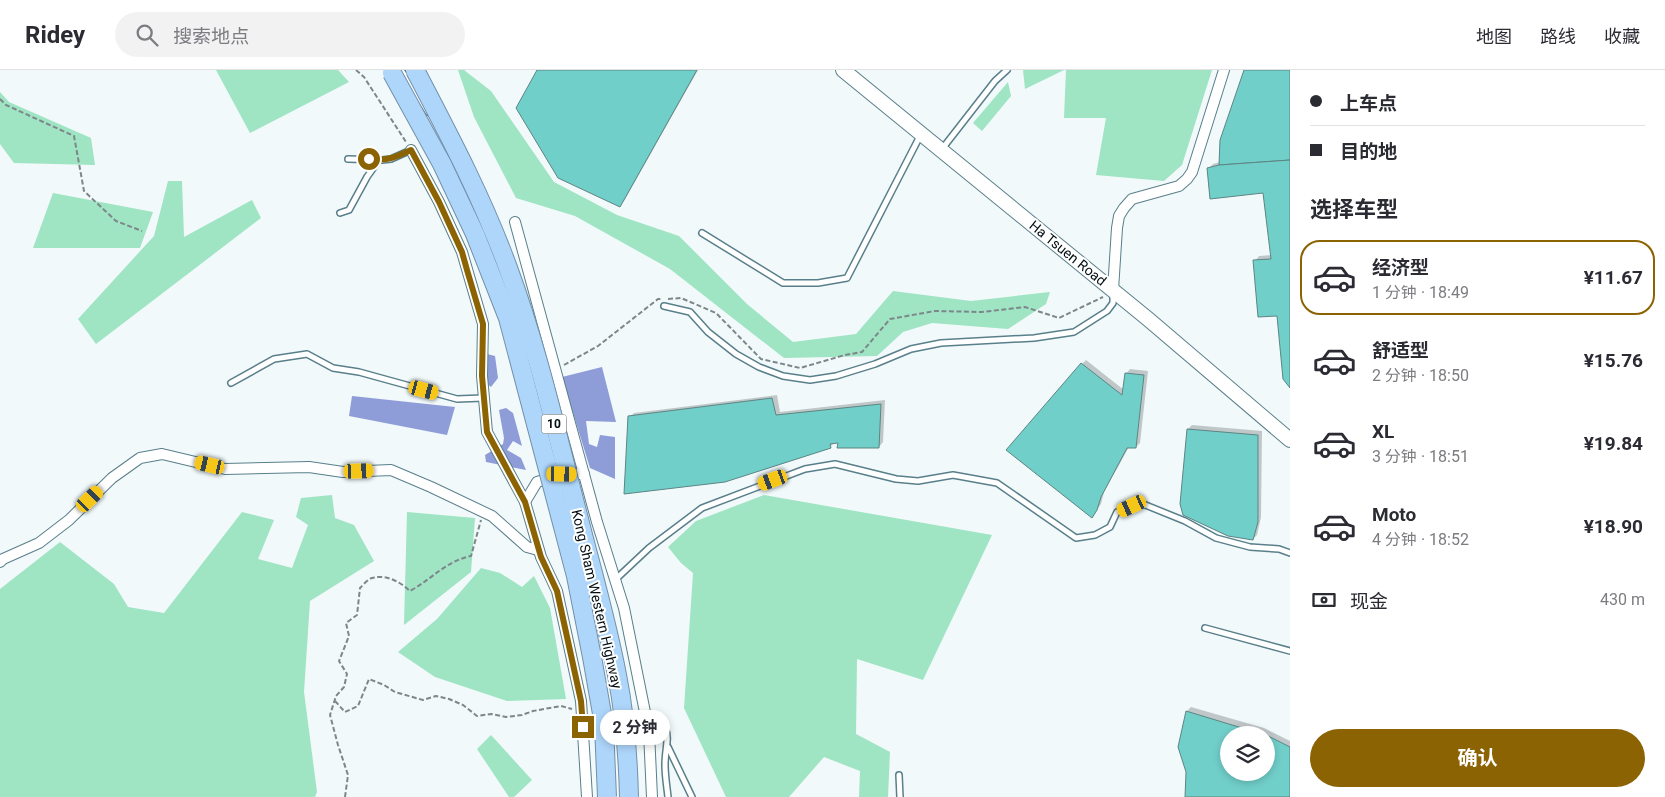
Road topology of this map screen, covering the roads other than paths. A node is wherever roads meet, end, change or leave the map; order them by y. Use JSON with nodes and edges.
{"nodes":[{"id":1,"x":415,"y":70,"type":"edge"},
{"id":2,"x":843,"y":70,"type":"edge"},
{"id":3,"x":1007,"y":70,"type":"edge"},
{"id":4,"x":1224,"y":70,"type":"edge"},
{"id":5,"x":397,"y":72,"type":"edge"},
{"id":6,"x":430,"y":115,"type":"dead end"},
{"id":7,"x":922,"y":134,"type":"junction"},
{"id":8,"x":411,"y":150,"type":"joint"},
{"id":9,"x":941,"y":150,"type":"junction"},
{"id":10,"x":348,"y":159,"type":"dead end"},
{"id":11,"x":379,"y":160,"type":"junction"},
{"id":12,"x":340,"y":213,"type":"dead end"},
{"id":13,"x":515,"y":222,"type":"dead end"},
{"id":14,"x":702,"y":233,"type":"dead end"},
{"id":15,"x":1113,"y":290,"type":"junction"},
{"id":16,"x":510,"y":294,"type":"dead end"},
{"id":17,"x":664,"y":306,"type":"dead end"},
{"id":18,"x":231,"y":383,"type":"dead end"},
{"id":19,"x":483,"y":398,"type":"junction"},
{"id":20,"x":1290,"y":440,"type":"edge"},
{"id":21,"x":562,"y":474,"type":"junction"},
{"id":22,"x":584,"y":474,"type":"junction"},
{"id":23,"x":525,"y":502,"type":"junction"},
{"id":24,"x":538,"y":550,"type":"junction"},
{"id":25,"x":1290,"y":553,"type":"edge"},
{"id":26,"x":0,"y":562,"type":"edge"},
{"id":27,"x":616,"y":579,"type":"junction"},
{"id":28,"x":1205,"y":628,"type":"dead end"},
{"id":29,"x":1290,"y":651,"type":"edge"},
{"id":30,"x":645,"y":713,"type":"junction"},
{"id":31,"x":668,"y":747,"type":"junction"},
{"id":32,"x":899,"y":774,"type":"dead end"},
{"id":33,"x":587,"y":797,"type":"edge"},
{"id":34,"x":607,"y":797,"type":"edge"},
{"id":35,"x":629,"y":797,"type":"edge"},
{"id":36,"x":652,"y":797,"type":"edge"},
{"id":37,"x":668,"y":797,"type":"edge"},
{"id":38,"x":692,"y":797,"type":"edge"},
{"id":39,"x":900,"y":797,"type":"edge"}],
"edges":[{"from":1,"to":35,"type":"highway","name":"Kong Sham Western Highway","number":"10","bridge":true},
{"from":2,"to":7,"type":"street","name":"Ha Tsuen Road"},
{"from":3,"to":9,"type":"lane"},
{"from":4,"to":15,"type":"street"},
{"from":5,"to":6,"type":"lane"},
{"from":5,"to":34,"type":"highway","name":"Kong Sham Western Highway","number":"10","bridge":true},
{"from":7,"to":9,"type":"street","name":"Ha Tsuen Road"},
{"from":7,"to":14,"type":"lane"},
{"from":8,"to":11,"type":"lane"},
{"from":8,"to":19,"type":"street"},
{"from":9,"to":15,"type":"street","name":"Ha Tsuen Road"},
{"from":10,"to":11,"type":"lane"},
{"from":11,"to":12,"type":"lane"},
{"from":13,"to":22,"type":"street"},
{"from":15,"to":17,"type":"lane"},
{"from":15,"to":20,"type":"street","name":"Ha Tsuen Road"},
{"from":16,"to":21,"type":"lane"},
{"from":18,"to":19,"type":"lane"},
{"from":19,"to":23,"type":"street"},
{"from":21,"to":22,"type":"street"},
{"from":21,"to":23,"type":"street"},
{"from":22,"to":27,"type":"street"},
{"from":23,"to":24,"type":"street"},
{"from":24,"to":26,"type":"street"},
{"from":24,"to":33,"type":"street"},
{"from":25,"to":27,"type":"lane"},
{"from":27,"to":30,"type":"street"},
{"from":28,"to":29,"type":"lane"},
{"from":30,"to":31,"type":"lane"},
{"from":30,"to":36,"type":"street"},
{"from":31,"to":37,"type":"lane"},
{"from":31,"to":38,"type":"lane"},
{"from":32,"to":39,"type":"lane"}]}
